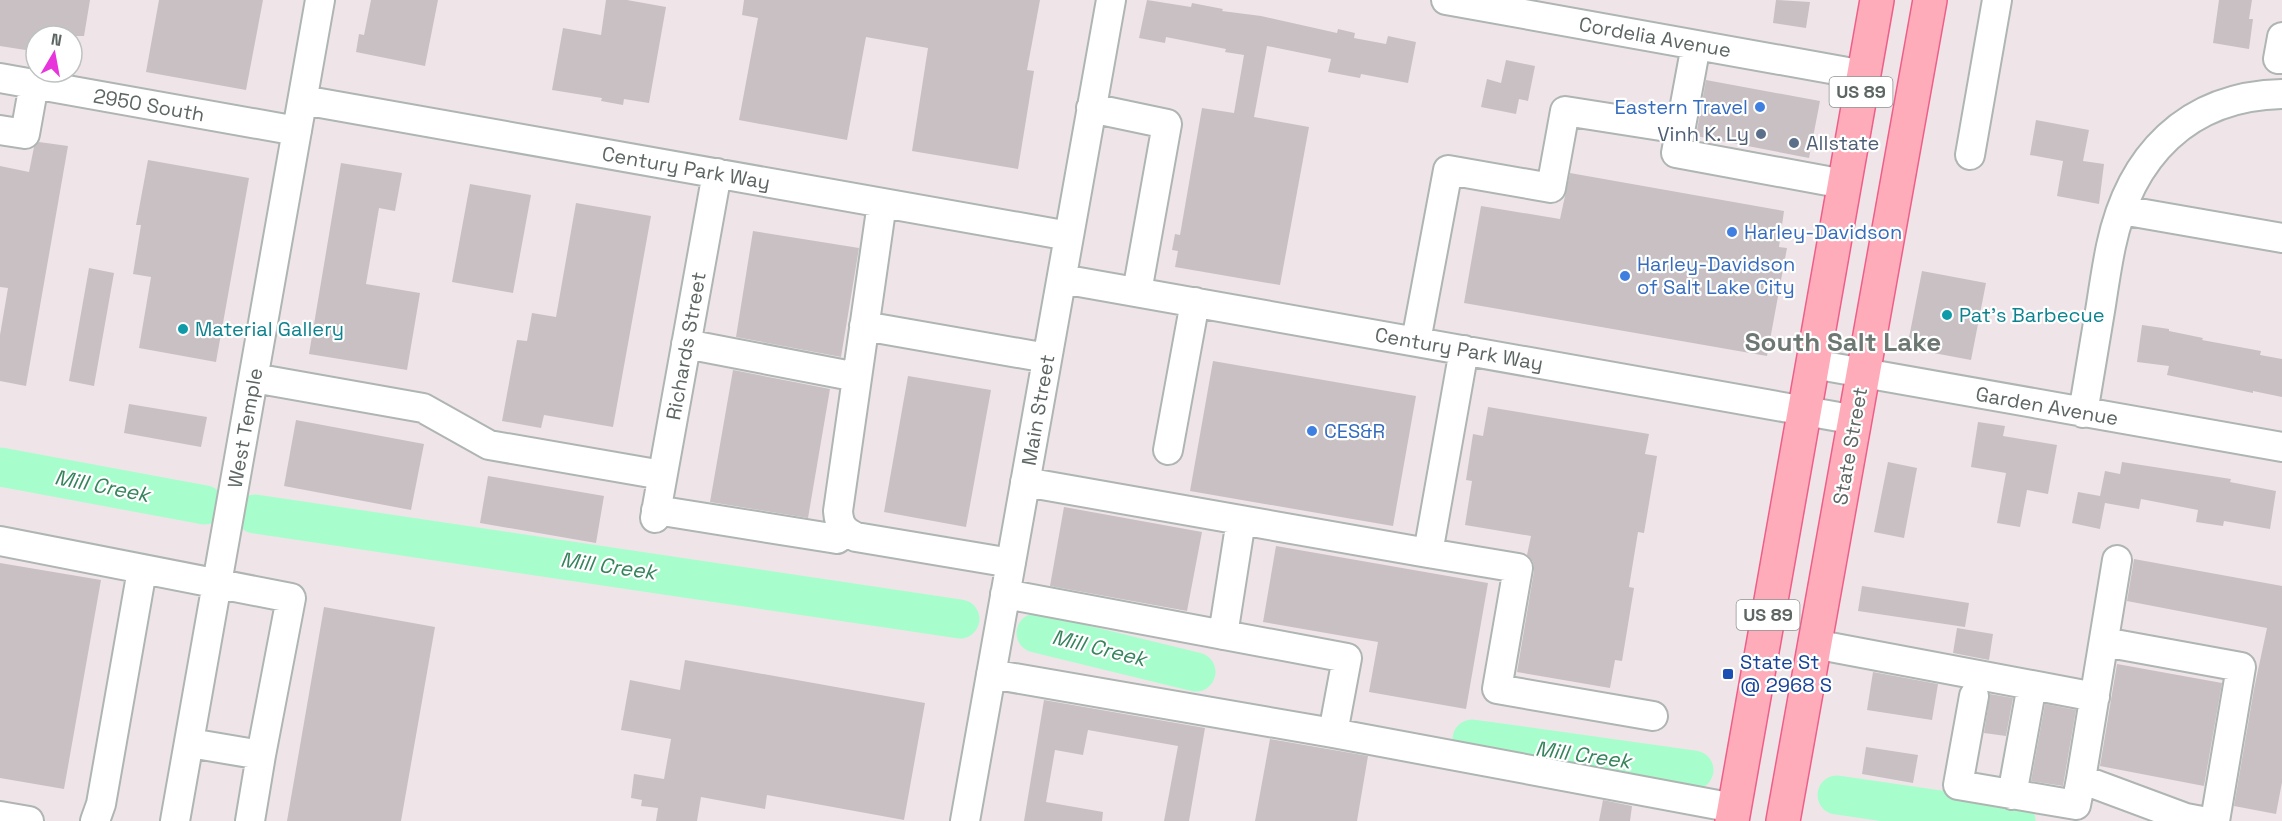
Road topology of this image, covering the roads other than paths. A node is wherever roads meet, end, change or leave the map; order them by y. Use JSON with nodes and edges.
{"nodes":[{"id":1,"x":320,"y":0,"type":"edge"},
{"id":2,"x":1111,"y":0,"type":"edge"},
{"id":3,"x":1446,"y":0,"type":"edge"},
{"id":4,"x":1877,"y":0,"type":"edge"},
{"id":5,"x":1930,"y":0,"type":"edge"},
{"id":6,"x":1997,"y":0,"type":"edge"},
{"id":7,"x":1696,"y":45,"type":"junction"},
{"id":8,"x":1864,"y":75,"type":"junction"},
{"id":9,"x":0,"y":78,"type":"edge"},
{"id":10,"x":24,"y":82,"type":"edge"},
{"id":11,"x":34,"y":84,"type":"joint"},
{"id":12,"x":2282,"y":94,"type":"edge"},
{"id":13,"x":303,"y":100,"type":"junction"},
{"id":14,"x":1091,"y":108,"type":"junction"},
{"id":15,"x":1680,"y":129,"type":"junction"},
{"id":16,"x":0,"y":130,"type":"edge"},
{"id":17,"x":297,"y":131,"type":"junction"},
{"id":18,"x":1970,"y":155,"type":"dead end"},
{"id":19,"x":717,"y":173,"type":"junction"},
{"id":20,"x":1844,"y":184,"type":"junction"},
{"id":21,"x":882,"y":203,"type":"junction"},
{"id":22,"x":2122,"y":210,"type":"junction"},
{"id":23,"x":1069,"y":236,"type":"junction"},
{"id":24,"x":2282,"y":238,"type":"edge"},
{"id":25,"x":1062,"y":279,"type":"junction"},
{"id":26,"x":1137,"y":292,"type":"junction"},
{"id":27,"x":1195,"y":302,"type":"junction"},
{"id":28,"x":864,"y":326,"type":"junction"},
{"id":29,"x":1416,"y":341,"type":"junction"},
{"id":30,"x":686,"y":344,"type":"junction"},
{"id":31,"x":1464,"y":350,"type":"junction"},
{"id":32,"x":1047,"y":358,"type":"junction"},
{"id":33,"x":1813,"y":364,"type":"junction"},
{"id":34,"x":1864,"y":374,"type":"junction"},
{"id":35,"x":857,"y":377,"type":"junction"},
{"id":36,"x":254,"y":378,"type":"junction"},
{"id":37,"x":1805,"y":410,"type":"junction"},
{"id":38,"x":2083,"y":412,"type":"junction"},
{"id":39,"x":1856,"y":420,"type":"junction"},
{"id":40,"x":2282,"y":447,"type":"edge"},
{"id":41,"x":1168,"y":450,"type":"dead end"},
{"id":42,"x":662,"y":475,"type":"junction"},
{"id":43,"x":1025,"y":482,"type":"junction"},
{"id":44,"x":1241,"y":520,"type":"junction"},
{"id":45,"x":846,"y":532,"type":"junction"},
{"id":46,"x":0,"y":541,"type":"edge"},
{"id":47,"x":1428,"y":553,"type":"junction"},
{"id":48,"x":2117,"y":560,"type":"dead end"},
{"id":49,"x":1011,"y":563,"type":"junction"},
{"id":50,"x":142,"y":570,"type":"junction"},
{"id":51,"x":217,"y":584,"type":"junction"},
{"id":52,"x":1005,"y":594,"type":"junction"},
{"id":53,"x":1223,"y":635,"type":"junction"},
{"id":54,"x":2104,"y":642,"type":"junction"},
{"id":55,"x":1814,"y":644,"type":"junction"},
{"id":56,"x":991,"y":674,"type":"junction"},
{"id":57,"x":2032,"y":685,"type":"junction"},
{"id":58,"x":1974,"y":696,"type":"dead end"},
{"id":59,"x":2095,"y":697,"type":"junction"},
{"id":60,"x":1653,"y":716,"type":"dead end"},
{"id":61,"x":1333,"y":733,"type":"junction"},
{"id":62,"x":190,"y":743,"type":"junction"},
{"id":63,"x":261,"y":755,"type":"junction"},
{"id":64,"x":2081,"y":779,"type":"junction"},
{"id":65,"x":2012,"y":795,"type":"junction"},
{"id":66,"x":1733,"y":814,"type":"edge"},
{"id":67,"x":0,"y":816,"type":"edge"},
{"id":68,"x":29,"y":821,"type":"edge"},
{"id":69,"x":94,"y":821,"type":"edge"},
{"id":70,"x":175,"y":821,"type":"edge"},
{"id":71,"x":250,"y":821,"type":"edge"},
{"id":72,"x":965,"y":821,"type":"edge"},
{"id":73,"x":1783,"y":821,"type":"edge"},
{"id":74,"x":2202,"y":821,"type":"edge"},
{"id":75,"x":2215,"y":821,"type":"edge"}],
"edges":[{"from":1,"to":13,"type":"street","name":"West Temple"},
{"from":2,"to":14,"type":"street","name":"Main Street"},
{"from":3,"to":7,"type":"street","name":"Cordelia Avenue"},
{"from":4,"to":8,"type":"main road","number":"US 89"},
{"from":5,"to":34,"type":"main road","name":"State Street","number":"US 89"},
{"from":6,"to":18,"type":"street"},
{"from":7,"to":8,"type":"street","name":"Cordelia Avenue"},
{"from":7,"to":15,"type":"street"},
{"from":8,"to":20,"type":"main road","number":"US 89"},
{"from":9,"to":10,"type":"street","name":"2950 South"},
{"from":11,"to":16,"type":"street"},
{"from":11,"to":17,"type":"street","name":"2950 South"},
{"from":12,"to":22,"type":"street"},
{"from":13,"to":17,"type":"street","name":"West Temple"},
{"from":13,"to":19,"type":"street","name":"Century Park Way"},
{"from":14,"to":23,"type":"street","name":"Main Street"},
{"from":14,"to":26,"type":"street"},
{"from":15,"to":20,"type":"street"},
{"from":15,"to":29,"type":"street"},
{"from":17,"to":36,"type":"street","name":"West Temple"},
{"from":19,"to":21,"type":"street","name":"Century Park Way"},
{"from":19,"to":30,"type":"street","name":"Richards Street"},
{"from":20,"to":33,"type":"main road","number":"US 89"},
{"from":21,"to":23,"type":"street","name":"Century Park Way"},
{"from":21,"to":28,"type":"street"},
{"from":22,"to":24,"type":"street"},
{"from":22,"to":38,"type":"street"},
{"from":23,"to":25,"type":"street","name":"Main Street"},
{"from":25,"to":26,"type":"street","name":"Century Park Way"},
{"from":25,"to":32,"type":"street","name":"Main Street"},
{"from":26,"to":27,"type":"street","name":"Century Park Way"},
{"from":27,"to":29,"type":"street","name":"Century Park Way"},
{"from":27,"to":41,"type":"street"},
{"from":28,"to":32,"type":"street"},
{"from":28,"to":35,"type":"street"},
{"from":29,"to":31,"type":"street","name":"Century Park Way"},
{"from":30,"to":35,"type":"street"},
{"from":30,"to":42,"type":"street","name":"Richards Street"},
{"from":31,"to":37,"type":"street","name":"Century Park Way"},
{"from":31,"to":47,"type":"street"},
{"from":32,"to":43,"type":"street","name":"Main Street"},
{"from":33,"to":34,"type":"street","name":"Garden Avenue"},
{"from":33,"to":37,"type":"main road","number":"US 89"},
{"from":34,"to":38,"type":"street","name":"Garden Avenue"},
{"from":34,"to":39,"type":"main road","name":"State Street","number":"US 89"},
{"from":35,"to":45,"type":"street"},
{"from":36,"to":42,"type":"street"},
{"from":36,"to":51,"type":"street","name":"West Temple"},
{"from":37,"to":39,"type":"street","name":"Century Park Way"},
{"from":37,"to":66,"type":"main road","number":"US 89"},
{"from":38,"to":40,"type":"street","name":"Garden Avenue"},
{"from":39,"to":55,"type":"main road","name":"State Street","number":"US 89"},
{"from":42,"to":45,"type":"street","name":"Richards Street"},
{"from":43,"to":44,"type":"street"},
{"from":43,"to":49,"type":"street","name":"Main Street"},
{"from":44,"to":47,"type":"street"},
{"from":44,"to":53,"type":"street"},
{"from":45,"to":49,"type":"street"},
{"from":46,"to":50,"type":"street"},
{"from":47,"to":60,"type":"street"},
{"from":48,"to":54,"type":"street"},
{"from":49,"to":52,"type":"street","name":"Main Street"},
{"from":50,"to":51,"type":"street"},
{"from":50,"to":69,"type":"street"},
{"from":51,"to":62,"type":"street","name":"West Temple"},
{"from":51,"to":63,"type":"street"},
{"from":52,"to":53,"type":"street"},
{"from":52,"to":56,"type":"street","name":"Main Street"},
{"from":53,"to":61,"type":"street"},
{"from":54,"to":59,"type":"street"},
{"from":54,"to":75,"type":"street"},
{"from":55,"to":57,"type":"street"},
{"from":55,"to":73,"type":"main road","name":"State Street","number":"US 89"},
{"from":56,"to":61,"type":"street"},
{"from":56,"to":72,"type":"street","name":"Main Street"},
{"from":57,"to":59,"type":"street"},
{"from":57,"to":65,"type":"street"},
{"from":58,"to":65,"type":"street"},
{"from":59,"to":64,"type":"street"},
{"from":61,"to":66,"type":"street"},
{"from":62,"to":63,"type":"street"},
{"from":62,"to":70,"type":"street","name":"West Temple"},
{"from":63,"to":71,"type":"street"},
{"from":64,"to":65,"type":"street"},
{"from":64,"to":74,"type":"street"},
{"from":67,"to":68,"type":"street"}]}
